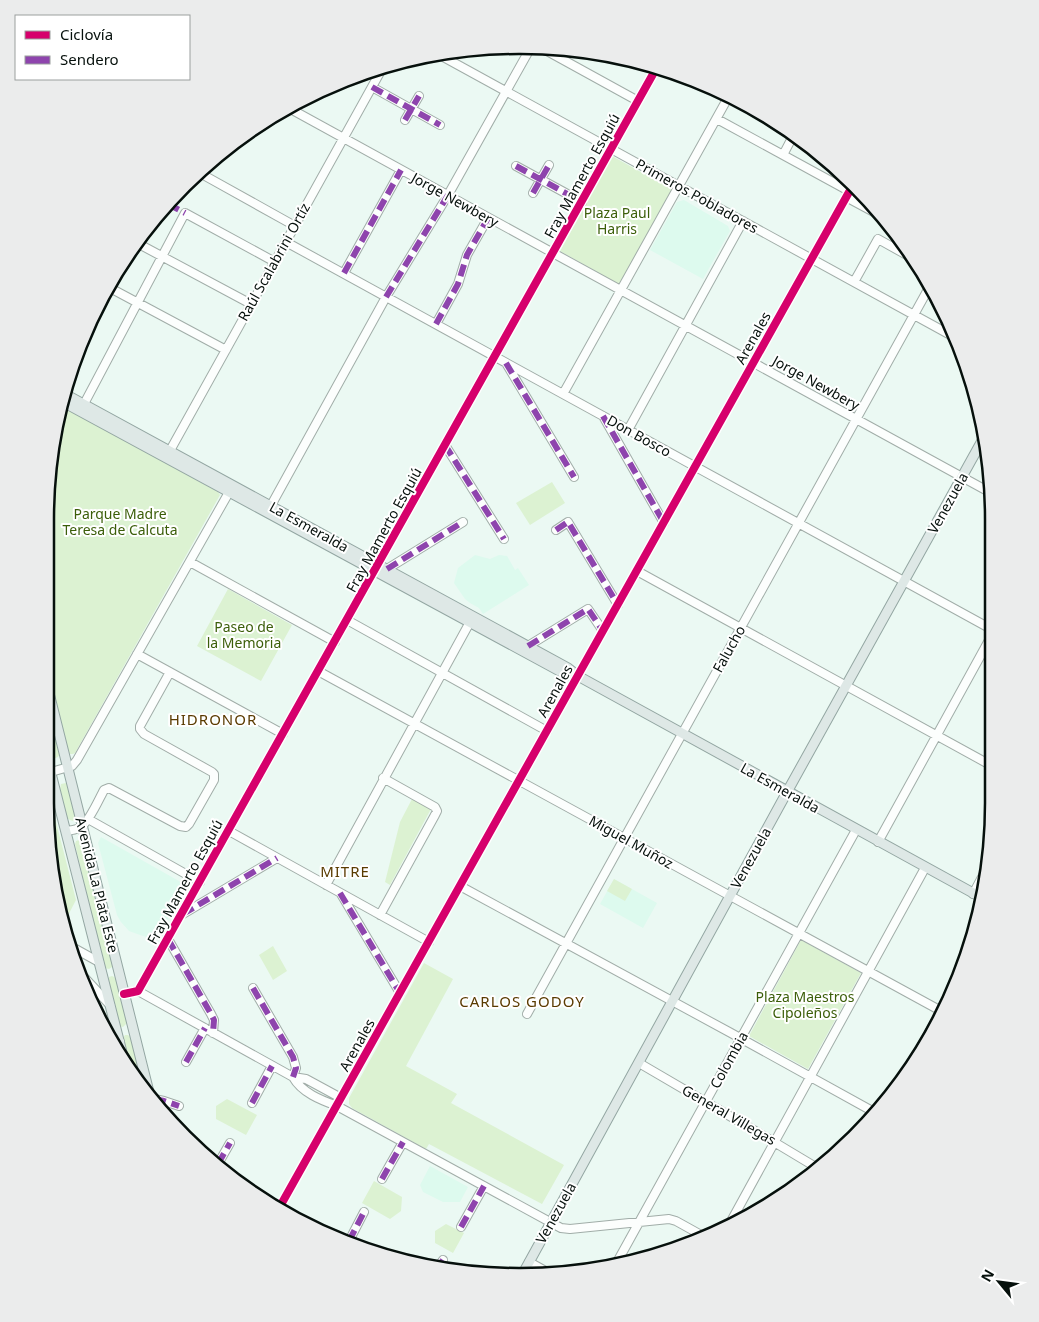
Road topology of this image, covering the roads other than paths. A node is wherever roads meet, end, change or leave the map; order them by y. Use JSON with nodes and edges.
{"nodes":[{"id":1,"x":527,"y":54,"type":"edge"},
{"id":2,"x":555,"y":56,"type":"edge"},
{"id":3,"x":449,"y":60,"type":"edge"},
{"id":4,"x":653,"y":74,"type":"edge"},
{"id":5,"x":378,"y":76,"type":"edge"},
{"id":6,"x":372,"y":87,"type":"junction"},
{"id":7,"x":506,"y":91,"type":"junction"},
{"id":8,"x":419,"y":96,"type":"dead end"},
{"id":9,"x":638,"y":101,"type":"junction"},
{"id":10,"x":726,"y":102,"type":"edge"},
{"id":11,"x":412,"y":109,"type":"junction"},
{"id":12,"x":295,"y":112,"type":"edge"},
{"id":13,"x":717,"y":119,"type":"junction"},
{"id":14,"x":406,"y":120,"type":"dead end"},
{"id":15,"x":440,"y":125,"type":"dead end"},
{"id":16,"x":343,"y":138,"type":"junction"},
{"id":17,"x":790,"y":141,"type":"edge"},
{"id":18,"x":611,"y":149,"type":"junction"},
{"id":19,"x":783,"y":155,"type":"junction"},
{"id":20,"x":549,"y":165,"type":"dead end"},
{"id":21,"x":516,"y":166,"type":"dead end"},
{"id":22,"x":401,"y":170,"type":"junction"},
{"id":23,"x":205,"y":176,"type":"edge"},
{"id":24,"x":540,"y":179,"type":"junction"},
{"id":25,"x":679,"y":186,"type":"junction"},
{"id":26,"x":849,"y":191,"type":"edge"},
{"id":27,"x":533,"y":193,"type":"dead end"},
{"id":28,"x":448,"y":196,"type":"junction"},
{"id":29,"x":582,"y":202,"type":"junction"},
{"id":30,"x":488,"y":218,"type":"junction"},
{"id":31,"x":743,"y":221,"type":"junction"},
{"id":32,"x":295,"y":226,"type":"junction"},
{"id":33,"x":286,"y":242,"type":"junction"},
{"id":34,"x":143,"y":246,"type":"edge"},
{"id":35,"x":900,"y":251,"type":"edge"},
{"id":36,"x":553,"y":254,"type":"junction"},
{"id":37,"x":162,"y":256,"type":"junction"},
{"id":38,"x":811,"y":259,"type":"junction"},
{"id":39,"x":275,"y":262,"type":"junction"},
{"id":40,"x":344,"y":274,"type":"junction"},
{"id":41,"x":854,"y":282,"type":"junction"},
{"id":42,"x":114,"y":290,"type":"edge"},
{"id":43,"x":621,"y":291,"type":"junction"},
{"id":44,"x":926,"y":293,"type":"edge"},
{"id":45,"x":386,"y":297,"type":"junction"},
{"id":46,"x":138,"y":303,"type":"junction"},
{"id":47,"x":251,"y":304,"type":"junction"},
{"id":48,"x":914,"y":315,"type":"junction"},
{"id":49,"x":436,"y":324,"type":"junction"},
{"id":50,"x":685,"y":326,"type":"junction"},
{"id":51,"x":946,"y":332,"type":"edge"},
{"id":52,"x":226,"y":350,"type":"junction"},
{"id":53,"x":495,"y":356,"type":"junction"},
{"id":54,"x":506,"y":363,"type":"junction"},
{"id":55,"x":753,"y":363,"type":"junction"},
{"id":56,"x":563,"y":394,"type":"junction"},
{"id":57,"x":71,"y":397,"type":"edge"},
{"id":58,"x":84,"y":404,"type":"junction"},
{"id":59,"x":69,"y":405,"type":"edge"},
{"id":60,"x":603,"y":416,"type":"junction"},
{"id":61,"x":856,"y":419,"type":"junction"},
{"id":62,"x":628,"y":430,"type":"junction"},
{"id":63,"x":445,"y":445,"type":"junction"},
{"id":64,"x":979,"y":446,"type":"edge"},
{"id":65,"x":168,"y":454,"type":"junction"},
{"id":66,"x":695,"y":467,"type":"junction"},
{"id":67,"x":574,"y":477,"type":"dead end"},
{"id":68,"x":962,"y":477,"type":"junction"},
{"id":69,"x":231,"y":488,"type":"junction"},
{"id":70,"x":984,"y":489,"type":"edge"},
{"id":71,"x":269,"y":509,"type":"junction"},
{"id":72,"x":462,"y":522,"type":"dead end"},
{"id":73,"x":664,"y":523,"type":"junction"},
{"id":74,"x":798,"y":524,"type":"junction"},
{"id":75,"x":556,"y":530,"type":"dead end"},
{"id":76,"x":504,"y":538,"type":"dead end"},
{"id":77,"x":190,"y":562,"type":"junction"},
{"id":78,"x":380,"y":568,"type":"junction"},
{"id":79,"x":637,"y":571,"type":"junction"},
{"id":80,"x":904,"y":582,"type":"junction"},
{"id":81,"x":618,"y":605,"type":"junction"},
{"id":82,"x":347,"y":620,"type":"junction"},
{"id":83,"x":470,"y":622,"type":"junction"},
{"id":84,"x":741,"y":628,"type":"junction"},
{"id":85,"x":985,"y":628,"type":"edge"},
{"id":86,"x":603,"y":631,"type":"junction"},
{"id":87,"x":335,"y":642,"type":"junction"},
{"id":88,"x":528,"y":646,"type":"junction"},
{"id":89,"x":985,"y":647,"type":"edge"},
{"id":90,"x":138,"y":654,"type":"junction"},
{"id":91,"x":318,"y":671,"type":"junction"},
{"id":92,"x":170,"y":672,"type":"junction"},
{"id":93,"x":442,"y":673,"type":"junction"},
{"id":94,"x":578,"y":676,"type":"junction"},
{"id":95,"x":846,"y":686,"type":"junction"},
{"id":96,"x":54,"y":712,"type":"edge"},
{"id":97,"x":414,"y":723,"type":"junction"},
{"id":98,"x":547,"y":731,"type":"junction"},
{"id":99,"x":283,"y":734,"type":"junction"},
{"id":100,"x":682,"y":734,"type":"junction"},
{"id":101,"x":937,"y":735,"type":"junction"},
{"id":102,"x":985,"y":761,"type":"edge"},
{"id":103,"x":68,"y":767,"type":"junction"},
{"id":104,"x":54,"y":771,"type":"edge"},
{"id":105,"x":383,"y":778,"type":"junction"},
{"id":106,"x":519,"y":781,"type":"junction"},
{"id":107,"x":54,"y":784,"type":"edge"},
{"id":108,"x":788,"y":792,"type":"junction"},
{"id":109,"x":85,"y":823,"type":"junction"},
{"id":110,"x":229,"y":830,"type":"junction"},
{"id":111,"x":856,"y":830,"type":"junction"},
{"id":112,"x":66,"y":831,"type":"junction"},
{"id":113,"x":624,"y":838,"type":"junction"},
{"id":114,"x":878,"y":842,"type":"junction"},
{"id":115,"x":277,"y":858,"type":"junction"},
{"id":116,"x":926,"y":868,"type":"junction"},
{"id":117,"x":200,"y":882,"type":"junction"},
{"id":118,"x":326,"y":885,"type":"junction"},
{"id":119,"x":460,"y":886,"type":"junction"},
{"id":120,"x":977,"y":886,"type":"edge"},
{"id":121,"x":340,"y":893,"type":"junction"},
{"id":122,"x":973,"y":894,"type":"joint"},
{"id":123,"x":730,"y":896,"type":"junction"},
{"id":124,"x":380,"y":915,"type":"junction"},
{"id":125,"x":181,"y":916,"type":"junction"},
{"id":126,"x":799,"y":934,"type":"junction"},
{"id":127,"x":168,"y":939,"type":"junction"},
{"id":128,"x":429,"y":942,"type":"junction"},
{"id":129,"x":566,"y":944,"type":"junction"},
{"id":130,"x":77,"y":950,"type":"edge"},
{"id":131,"x":99,"y":962,"type":"junction"},
{"id":132,"x":868,"y":971,"type":"junction"},
{"id":133,"x":102,"y":974,"type":"junction"},
{"id":134,"x":120,"y":978,"type":"junction"},
{"id":135,"x":90,"y":984,"type":"edge"},
{"id":136,"x":253,"y":988,"type":"dead end"},
{"id":137,"x":138,"y":991,"type":"junction"},
{"id":138,"x":400,"y":993,"type":"junction"},
{"id":139,"x":124,"y":994,"type":"junction"},
{"id":140,"x":672,"y":1001,"type":"junction"},
{"id":141,"x":110,"y":1005,"type":"junction"},
{"id":142,"x":937,"y":1009,"type":"edge"},
{"id":143,"x":527,"y":1014,"type":"dead end"},
{"id":144,"x":131,"y":1023,"type":"junction"},
{"id":145,"x":116,"y":1027,"type":"junction"},
{"id":146,"x":205,"y":1028,"type":"junction"},
{"id":147,"x":213,"y":1033,"type":"junction"},
{"id":148,"x":741,"y":1038,"type":"junction"},
{"id":149,"x":120,"y":1042,"type":"edge"},
{"id":150,"x":186,"y":1062,"type":"dead end"},
{"id":151,"x":639,"y":1063,"type":"junction"},
{"id":152,"x":272,"y":1066,"type":"junction"},
{"id":153,"x":810,"y":1077,"type":"junction"},
{"id":154,"x":293,"y":1078,"type":"junction"},
{"id":155,"x":146,"y":1080,"type":"edge"},
{"id":156,"x":341,"y":1098,"type":"junction"},
{"id":157,"x":161,"y":1100,"type":"edge"},
{"id":158,"x":706,"y":1102,"type":"junction"},
{"id":159,"x":252,"y":1103,"type":"dead end"},
{"id":160,"x":178,"y":1106,"type":"dead end"},
{"id":161,"x":337,"y":1106,"type":"junction"},
{"id":162,"x":870,"y":1110,"type":"edge"},
{"id":163,"x":403,"y":1142,"type":"junction"},
{"id":164,"x":774,"y":1142,"type":"junction"},
{"id":165,"x":230,"y":1143,"type":"dead end"},
{"id":166,"x":220,"y":1160,"type":"edge"},
{"id":167,"x":812,"y":1165,"type":"edge"},
{"id":168,"x":382,"y":1178,"type":"dead end"},
{"id":169,"x":484,"y":1186,"type":"junction"},
{"id":170,"x":282,"y":1203,"type":"edge"},
{"id":171,"x":364,"y":1212,"type":"dead end"},
{"id":172,"x":734,"y":1215,"type":"edge"},
{"id":173,"x":640,"y":1222,"type":"junction"},
{"id":174,"x":551,"y":1223,"type":"junction"},
{"id":175,"x":461,"y":1227,"type":"dead end"},
{"id":176,"x":698,"y":1233,"type":"edge"},
{"id":177,"x":351,"y":1237,"type":"edge"},
{"id":178,"x":620,"y":1257,"type":"edge"},
{"id":179,"x":529,"y":1262,"type":"junction"},
{"id":180,"x":538,"y":1267,"type":"edge"},
{"id":181,"x":526,"y":1268,"type":"edge"}],
"edges":[{"from":1,"to":7,"type":"street"},
{"from":2,"to":9,"type":"street"},
{"from":3,"to":7,"type":"street","name":"Primeros Pobladores"},
{"from":4,"to":9,"type":"street","name":"Fray Mamerto Esquiú"},
{"from":5,"to":6,"type":"street","name":"Raúl Scalabrini Ortíz"},
{"from":6,"to":11,"type":"street"},
{"from":6,"to":16,"type":"street","name":"Raúl Scalabrini Ortíz"},
{"from":7,"to":18,"type":"street","name":"Primeros Pobladores"},
{"from":7,"to":28,"type":"street"},
{"from":8,"to":11,"type":"street"},
{"from":9,"to":18,"type":"street","name":"Fray Mamerto Esquiú"},
{"from":10,"to":13,"type":"street"},
{"from":11,"to":14,"type":"street"},
{"from":11,"to":15,"type":"street"},
{"from":12,"to":16,"type":"street","name":"Jorge Newbery"},
{"from":13,"to":19,"type":"street"},
{"from":13,"to":25,"type":"street"},
{"from":16,"to":22,"type":"street","name":"Jorge Newbery"},
{"from":16,"to":32,"type":"street","name":"Raúl Scalabrini Ortíz"},
{"from":17,"to":19,"type":"street"},
{"from":18,"to":25,"type":"street","name":"Primeros Pobladores"},
{"from":18,"to":29,"type":"street","name":"Fray Mamerto Esquiú"},
{"from":19,"to":26,"type":"street"},
{"from":20,"to":24,"type":"street"},
{"from":21,"to":24,"type":"street"},
{"from":22,"to":28,"type":"street","name":"Jorge Newbery"},
{"from":22,"to":40,"type":"street"},
{"from":23,"to":32,"type":"street"},
{"from":24,"to":27,"type":"street"},
{"from":24,"to":29,"type":"street"},
{"from":25,"to":31,"type":"street","name":"Primeros Pobladores"},
{"from":25,"to":43,"type":"street"},
{"from":26,"to":38,"type":"street","name":"Arenales"},
{"from":28,"to":30,"type":"street","name":"Jorge Newbery"},
{"from":28,"to":45,"type":"street"},
{"from":29,"to":36,"type":"street","name":"Fray Mamerto Esquiú"},
{"from":30,"to":36,"type":"street","name":"Jorge Newbery"},
{"from":30,"to":49,"type":"street"},
{"from":31,"to":38,"type":"street","name":"Primeros Pobladores"},
{"from":31,"to":50,"type":"street"},
{"from":32,"to":33,"type":"street","name":"Raúl Scalabrini Ortíz"},
{"from":33,"to":39,"type":"street","name":"Raúl Scalabrini Ortíz"},
{"from":33,"to":40,"type":"street","name":"Don Bosco"},
{"from":34,"to":37,"type":"street"},
{"from":35,"to":41,"type":"street"},
{"from":36,"to":43,"type":"street","name":"Jorge Newbery"},
{"from":36,"to":53,"type":"street","name":"Fray Mamerto Esquiú"},
{"from":37,"to":39,"type":"street"},
{"from":37,"to":46,"type":"street"},
{"from":37,"to":47,"type":"street"},
{"from":38,"to":41,"type":"street","name":"Primeros Pobladores"},
{"from":38,"to":55,"type":"street","name":"Arenales"},
{"from":39,"to":47,"type":"street","name":"Raúl Scalabrini Ortíz"},
{"from":40,"to":45,"type":"street","name":"Don Bosco"},
{"from":41,"to":48,"type":"street","name":"Primeros Pobladores"},
{"from":42,"to":46,"type":"street"},
{"from":43,"to":50,"type":"street","name":"Jorge Newbery"},
{"from":43,"to":56,"type":"street"},
{"from":44,"to":48,"type":"street","name":"Falucho"},
{"from":45,"to":49,"type":"street","name":"Don Bosco"},
{"from":45,"to":71,"type":"street"},
{"from":46,"to":52,"type":"street"},
{"from":46,"to":58,"type":"street"},
{"from":47,"to":52,"type":"street","name":"Raúl Scalabrini Ortíz"},
{"from":48,"to":51,"type":"street","name":"Primeros Pobladores"},
{"from":48,"to":61,"type":"street","name":"Falucho"},
{"from":49,"to":53,"type":"street","name":"Don Bosco"},
{"from":50,"to":55,"type":"street","name":"Jorge Newbery"},
{"from":50,"to":62,"type":"street"},
{"from":52,"to":65,"type":"street","name":"Raúl Scalabrini Ortíz"},
{"from":53,"to":54,"type":"street","name":"Don Bosco"},
{"from":53,"to":63,"type":"street","name":"Fray Mamerto Esquiú"},
{"from":54,"to":56,"type":"street","name":"Don Bosco"},
{"from":54,"to":67,"type":"street"},
{"from":55,"to":61,"type":"street","name":"Jorge Newbery"},
{"from":55,"to":66,"type":"street","name":"Arenales"},
{"from":56,"to":60,"type":"street","name":"Don Bosco"},
{"from":57,"to":58,"type":"main road","name":"La Esmeralda"},
{"from":58,"to":65,"type":"main road","name":"La Esmeralda"},
{"from":59,"to":65,"type":"main road","name":"La Esmeralda"},
{"from":60,"to":62,"type":"street","name":"Don Bosco"},
{"from":60,"to":73,"type":"street"},
{"from":61,"to":68,"type":"street","name":"Jorge Newbery"},
{"from":61,"to":74,"type":"street","name":"Falucho"},
{"from":62,"to":66,"type":"street","name":"Don Bosco"},
{"from":63,"to":76,"type":"street"},
{"from":63,"to":78,"type":"street","name":"Fray Mamerto Esquiú"},
{"from":64,"to":68,"type":"main road","name":"Venezuela"},
{"from":65,"to":69,"type":"main road","name":"La Esmeralda"},
{"from":66,"to":73,"type":"street","name":"Arenales"},
{"from":66,"to":74,"type":"street","name":"Don Bosco"},
{"from":68,"to":70,"type":"street","name":"Jorge Newbery"},
{"from":68,"to":80,"type":"main road","name":"Venezuela"},
{"from":69,"to":71,"type":"main road","name":"La Esmeralda"},
{"from":69,"to":77,"type":"street"},
{"from":71,"to":78,"type":"main road","name":"La Esmeralda"},
{"from":72,"to":78,"type":"street"},
{"from":73,"to":79,"type":"street","name":"Arenales"},
{"from":74,"to":80,"type":"street","name":"Don Bosco"},
{"from":74,"to":84,"type":"street","name":"Falucho"},
{"from":75,"to":81,"type":"street"},
{"from":77,"to":87,"type":"street"},
{"from":77,"to":90,"type":"street"},
{"from":78,"to":82,"type":"street","name":"Fray Mamerto Esquiú"},
{"from":78,"to":83,"type":"main road","name":"La Esmeralda"},
{"from":78,"to":88,"type":"main road","name":"La Esmeralda"},
{"from":79,"to":81,"type":"street","name":"Arenales"},
{"from":79,"to":84,"type":"street"},
{"from":80,"to":85,"type":"street","name":"Don Bosco"},
{"from":80,"to":95,"type":"main road","name":"Venezuela"},
{"from":81,"to":86,"type":"street","name":"Arenales"},
{"from":82,"to":87,"type":"street","name":"Fray Mamerto Esquiú"},
{"from":82,"to":93,"type":"street"},
{"from":83,"to":93,"type":"street"},
{"from":83,"to":94,"type":"main road","name":"La Esmeralda"},
{"from":84,"to":95,"type":"street"},
{"from":84,"to":100,"type":"street","name":"Falucho"},
{"from":86,"to":88,"type":"street"},
{"from":86,"to":94,"type":"street","name":"Arenales"},
{"from":87,"to":91,"type":"street","name":"Fray Mamerto Esquiú"},
{"from":88,"to":94,"type":"main road","name":"La Esmeralda"},
{"from":89,"to":101,"type":"street"},
{"from":90,"to":92,"type":"street"},
{"from":90,"to":103,"type":"street"},
{"from":91,"to":97,"type":"street","name":"Miguel Muñoz"},
{"from":91,"to":99,"type":"street","name":"Fray Mamerto Esquiú"},
{"from":92,"to":99,"type":"street"},
{"from":92,"to":109,"type":"street"},
{"from":93,"to":97,"type":"street"},
{"from":93,"to":98,"type":"street"},
{"from":94,"to":98,"type":"street","name":"Arenales"},
{"from":94,"to":100,"type":"main road","name":"La Esmeralda"},
{"from":95,"to":101,"type":"street"},
{"from":95,"to":108,"type":"main road","name":"Venezuela"},
{"from":96,"to":103,"type":"main road","name":"Avenida La Plata Este"},
{"from":97,"to":105,"type":"street"},
{"from":97,"to":106,"type":"street","name":"Miguel Muñoz"},
{"from":98,"to":106,"type":"street","name":"Arenales"},
{"from":99,"to":110,"type":"street","name":"Fray Mamerto Esquiú"},
{"from":100,"to":108,"type":"main road","name":"La Esmeralda"},
{"from":100,"to":113,"type":"street","name":"Falucho"},
{"from":101,"to":102,"type":"street"},
{"from":101,"to":114,"type":"street"},
{"from":103,"to":104,"type":"street"},
{"from":103,"to":109,"type":"main road","name":"Avenida La Plata Este"},
{"from":105,"to":118,"type":"street"},
{"from":105,"to":124,"type":"street"},
{"from":106,"to":113,"type":"street","name":"Miguel Muñoz"},
{"from":106,"to":119,"type":"street","name":"Arenales"},
{"from":107,"to":112,"type":"main road","name":"Avenida La Plata Este"},
{"from":108,"to":111,"type":"main road","name":"La Esmeralda"},
{"from":108,"to":123,"type":"main road","name":"Venezuela"},
{"from":109,"to":112,"type":"street"},
{"from":109,"to":117,"type":"street"},
{"from":109,"to":134,"type":"main road","name":"Avenida La Plata Este"},
{"from":110,"to":115,"type":"street"},
{"from":110,"to":117,"type":"street","name":"Fray Mamerto Esquiú"},
{"from":111,"to":114,"type":"main road","name":"La Esmeralda"},
{"from":111,"to":126,"type":"street","name":"Colombia"},
{"from":112,"to":131,"type":"main road","name":"Avenida La Plata Este"},
{"from":113,"to":123,"type":"street","name":"Miguel Muñoz"},
{"from":113,"to":129,"type":"street","name":"Falucho"},
{"from":114,"to":116,"type":"main road","name":"La Esmeralda"},
{"from":115,"to":118,"type":"street"},
{"from":115,"to":125,"type":"street"},
{"from":116,"to":122,"type":"main road","name":"La Esmeralda"},
{"from":116,"to":132,"type":"street"},
{"from":117,"to":125,"type":"street","name":"Fray Mamerto Esquiú"},
{"from":118,"to":121,"type":"street"},
{"from":119,"to":128,"type":"street","name":"Arenales"},
{"from":119,"to":129,"type":"street"},
{"from":120,"to":122,"type":"street"},
{"from":121,"to":124,"type":"street"},
{"from":121,"to":138,"type":"street"},
{"from":123,"to":126,"type":"street","name":"Miguel Muñoz"},
{"from":123,"to":140,"type":"main road","name":"Venezuela"},
{"from":124,"to":128,"type":"street"},
{"from":125,"to":127,"type":"street","name":"Fray Mamerto Esquiú"},
{"from":126,"to":132,"type":"street","name":"Miguel Muñoz"},
{"from":126,"to":148,"type":"street","name":"Colombia"},
{"from":127,"to":137,"type":"street","name":"Fray Mamerto Esquiú"},
{"from":127,"to":147,"type":"street"},
{"from":128,"to":138,"type":"street","name":"Arenales"},
{"from":129,"to":140,"type":"street"},
{"from":129,"to":143,"type":"street","name":"Falucho"},
{"from":130,"to":131,"type":"street"},
{"from":131,"to":133,"type":"main road","name":"Avenida La Plata Este"},
{"from":132,"to":142,"type":"street","name":"Miguel Muñoz"},
{"from":132,"to":153,"type":"street"},
{"from":133,"to":134,"type":"main road"},
{"from":133,"to":141,"type":"main road","name":"Avenida La Plata Este"},
{"from":134,"to":139,"type":"main road","name":"Avenida La Plata Este"},
{"from":135,"to":141,"type":"street"},
{"from":136,"to":154,"type":"street"},
{"from":137,"to":139,"type":"street"},
{"from":137,"to":146,"type":"street"},
{"from":138,"to":156,"type":"street","name":"Arenales"},
{"from":139,"to":144,"type":"main road","name":"Avenida La Plata Este"},
{"from":140,"to":148,"type":"street"},
{"from":140,"to":151,"type":"main road","name":"Venezuela"},
{"from":141,"to":145,"type":"main road","name":"Avenida La Plata Este"},
{"from":144,"to":145,"type":"main road"},
{"from":144,"to":155,"type":"main road","name":"Avenida La Plata Este"},
{"from":145,"to":149,"type":"main road","name":"Avenida La Plata Este"},
{"from":146,"to":147,"type":"street"},
{"from":146,"to":150,"type":"street"},
{"from":147,"to":152,"type":"street"},
{"from":148,"to":153,"type":"street"},
{"from":148,"to":158,"type":"street","name":"Colombia"},
{"from":151,"to":158,"type":"street","name":"General Villegas"},
{"from":151,"to":174,"type":"main road","name":"Venezuela"},
{"from":152,"to":154,"type":"street"},
{"from":152,"to":159,"type":"street"},
{"from":153,"to":162,"type":"street"},
{"from":153,"to":164,"type":"street"},
{"from":154,"to":156,"type":"street"},
{"from":154,"to":161,"type":"street"},
{"from":156,"to":161,"type":"street","name":"Arenales"},
{"from":157,"to":160,"type":"street"},
{"from":158,"to":164,"type":"street","name":"General Villegas"},
{"from":158,"to":173,"type":"street","name":"Colombia"},
{"from":161,"to":163,"type":"street"},
{"from":161,"to":170,"type":"street","name":"Arenales"},
{"from":163,"to":168,"type":"street"},
{"from":163,"to":169,"type":"street"},
{"from":164,"to":167,"type":"street","name":"General Villegas"},
{"from":164,"to":172,"type":"street"},
{"from":165,"to":166,"type":"street"},
{"from":169,"to":174,"type":"street"},
{"from":169,"to":175,"type":"street"},
{"from":171,"to":177,"type":"street"},
{"from":173,"to":174,"type":"street"},
{"from":173,"to":176,"type":"street"},
{"from":173,"to":178,"type":"street","name":"Colombia"},
{"from":174,"to":179,"type":"main road","name":"Venezuela"},
{"from":179,"to":180,"type":"street"},
{"from":179,"to":181,"type":"main road","name":"Venezuela"}]}
